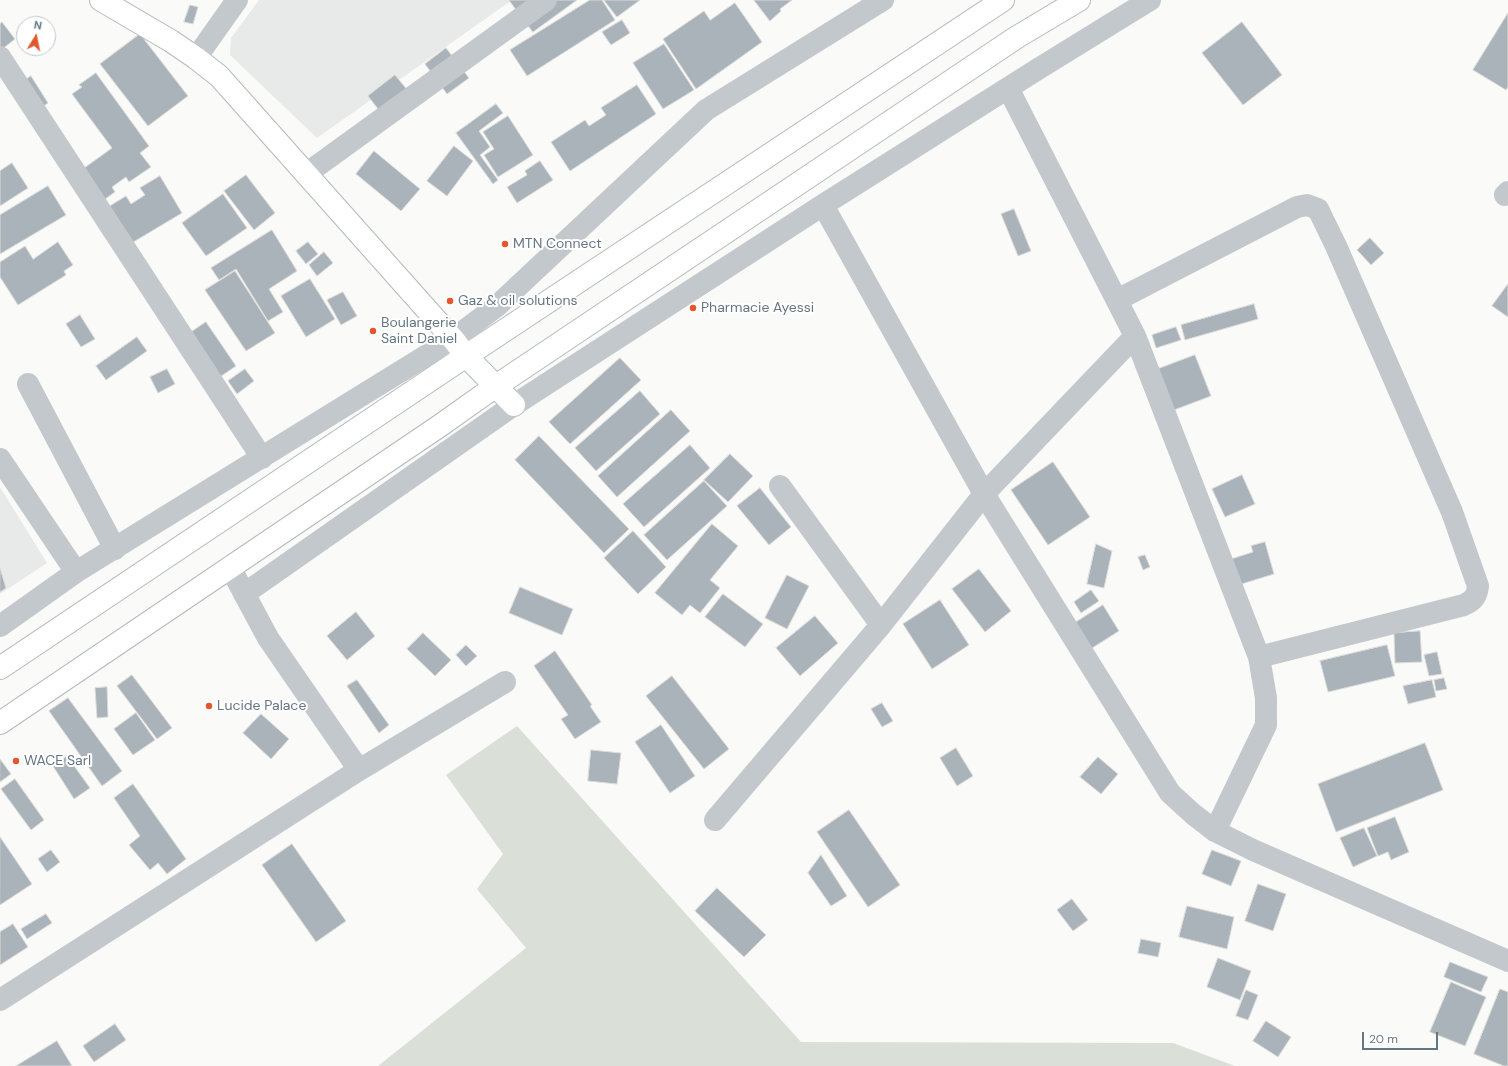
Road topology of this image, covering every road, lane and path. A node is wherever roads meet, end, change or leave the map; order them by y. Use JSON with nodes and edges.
{"nodes":[{"id":1,"x":101,"y":0,"type":"edge"},
{"id":2,"x":237,"y":0,"type":"edge"},
{"id":3,"x":546,"y":0,"type":"edge"},
{"id":4,"x":883,"y":0,"type":"edge"},
{"id":5,"x":1003,"y":0,"type":"edge"},
{"id":6,"x":1079,"y":0,"type":"edge"},
{"id":7,"x":1150,"y":0,"type":"edge"},
{"id":8,"x":0,"y":57,"type":"edge"},
{"id":9,"x":196,"y":58,"type":"junction"},
{"id":10,"x":1008,"y":88,"type":"junction"},
{"id":11,"x":306,"y":174,"type":"junction"},
{"id":12,"x":823,"y":205,"type":"junction"},
{"id":13,"x":1117,"y":300,"type":"junction"},
{"id":14,"x":1135,"y":336,"type":"junction"},
{"id":15,"x":453,"y":338,"type":"junction"},
{"id":16,"x":466,"y":356,"type":"junction"},
{"id":17,"x":28,"y":384,"type":"dead end"},
{"id":18,"x":496,"y":386,"type":"junction"},
{"id":19,"x":514,"y":405,"type":"junction"},
{"id":20,"x":262,"y":458,"type":"junction"},
{"id":21,"x":0,"y":459,"type":"edge"},
{"id":22,"x":780,"y":486,"type":"dead end"},
{"id":23,"x":984,"y":494,"type":"junction"},
{"id":24,"x":115,"y":549,"type":"junction"},
{"id":25,"x":230,"y":567,"type":"junction"},
{"id":26,"x":76,"y":572,"type":"junction"},
{"id":27,"x":244,"y":594,"type":"junction"},
{"id":28,"x":881,"y":625,"type":"junction"},
{"id":29,"x":0,"y":626,"type":"edge"},
{"id":30,"x":1259,"y":657,"type":"junction"},
{"id":31,"x":0,"y":668,"type":"edge"},
{"id":32,"x":505,"y":682,"type":"dead end"},
{"id":33,"x":0,"y":723,"type":"edge"},
{"id":34,"x":359,"y":770,"type":"junction"},
{"id":35,"x":715,"y":820,"type":"dead end"},
{"id":36,"x":1215,"y":831,"type":"junction"},
{"id":37,"x":1508,"y":961,"type":"edge"},
{"id":38,"x":0,"y":1000,"type":"edge"}],
"edges":[{"from":1,"to":9,"type":"main road"},
{"from":2,"to":9,"type":"street"},
{"from":3,"to":11,"type":"street"},
{"from":4,"to":15,"type":"street"},
{"from":5,"to":16,"type":"main road"},
{"from":6,"to":18,"type":"main road"},
{"from":7,"to":10,"type":"street"},
{"from":8,"to":20,"type":"street"},
{"from":9,"to":11,"type":"main road"},
{"from":10,"to":12,"type":"street"},
{"from":10,"to":13,"type":"street"},
{"from":11,"to":15,"type":"main road"},
{"from":12,"to":19,"type":"street"},
{"from":12,"to":23,"type":"street"},
{"from":13,"to":14,"type":"street"},
{"from":13,"to":30,"type":"street"},
{"from":14,"to":23,"type":"street"},
{"from":14,"to":30,"type":"street"},
{"from":15,"to":16,"type":"main road"},
{"from":15,"to":20,"type":"street"},
{"from":16,"to":18,"type":"main road"},
{"from":16,"to":31,"type":"main road"},
{"from":17,"to":24,"type":"street"},
{"from":18,"to":19,"type":"main road"},
{"from":18,"to":25,"type":"main road"},
{"from":19,"to":27,"type":"street"},
{"from":20,"to":24,"type":"street"},
{"from":21,"to":26,"type":"street"},
{"from":22,"to":28,"type":"street"},
{"from":23,"to":28,"type":"street"},
{"from":23,"to":36,"type":"street"},
{"from":24,"to":26,"type":"street"},
{"from":25,"to":27,"type":"street"},
{"from":25,"to":33,"type":"main road"},
{"from":26,"to":29,"type":"street"},
{"from":27,"to":34,"type":"street"},
{"from":28,"to":35,"type":"street"},
{"from":30,"to":36,"type":"street"},
{"from":32,"to":34,"type":"street"},
{"from":34,"to":38,"type":"street"},
{"from":36,"to":37,"type":"street"}]}
